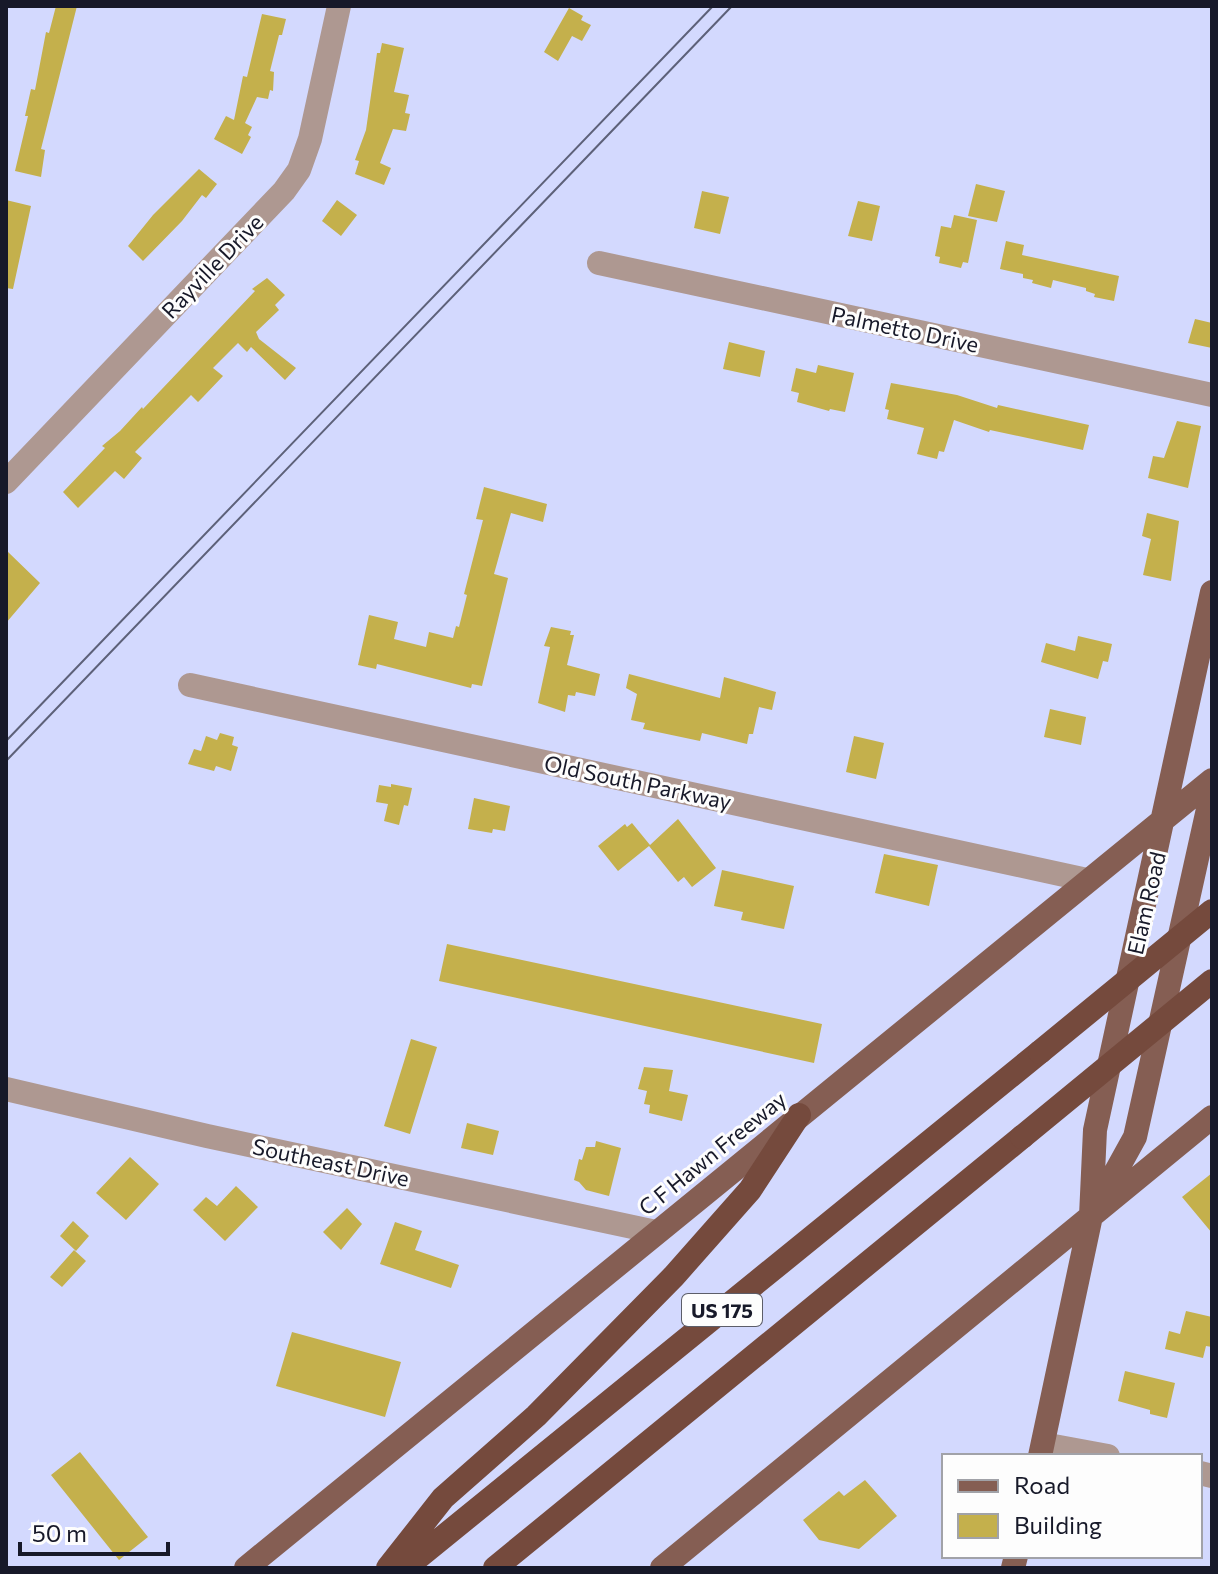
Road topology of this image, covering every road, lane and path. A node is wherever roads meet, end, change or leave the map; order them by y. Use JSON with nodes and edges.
{"nodes":[{"id":1,"x":339,"y":6,"type":"edge"},
{"id":2,"x":599,"y":263,"type":"dead end"},
{"id":3,"x":1212,"y":395,"type":"edge"},
{"id":4,"x":15,"y":458,"type":"edge"},
{"id":5,"x":6,"y":482,"type":"edge"},
{"id":6,"x":1212,"y":592,"type":"edge"},
{"id":7,"x":190,"y":685,"type":"dead end"},
{"id":8,"x":1212,"y":780,"type":"edge"},
{"id":9,"x":1212,"y":791,"type":"edge"},
{"id":10,"x":1164,"y":820,"type":"junction"},
{"id":11,"x":1087,"y":880,"type":"junction"},
{"id":12,"x":1212,"y":911,"type":"edge"},
{"id":13,"x":1212,"y":981,"type":"edge"},
{"id":14,"x":6,"y":1089,"type":"edge"},
{"id":15,"x":799,"y":1115,"type":"junction"},
{"id":16,"x":1212,"y":1117,"type":"edge"},
{"id":17,"x":1091,"y":1216,"type":"junction"},
{"id":18,"x":656,"y":1232,"type":"junction"},
{"id":19,"x":1041,"y":1450,"type":"edge"},
{"id":20,"x":1086,"y":1454,"type":"edge"},
{"id":21,"x":246,"y":1568,"type":"edge"},
{"id":22,"x":388,"y":1568,"type":"edge"},
{"id":23,"x":405,"y":1568,"type":"edge"},
{"id":24,"x":495,"y":1568,"type":"edge"},
{"id":25,"x":662,"y":1568,"type":"edge"}],
"edges":[{"from":1,"to":4,"type":"street","name":"Rayville Drive"},
{"from":2,"to":3,"type":"street","name":"Palmetto Drive"},
{"from":4,"to":5,"type":"street","name":"Rayville Drive"},
{"from":6,"to":10,"type":"main road","name":"Elam Road"},
{"from":7,"to":11,"type":"street","name":"Old South Parkway"},
{"from":8,"to":10,"type":"main road","name":"C F Hawn Freeway"},
{"from":9,"to":17,"type":"main road","name":"Elam Road"},
{"from":10,"to":11,"type":"main road","name":"C F Hawn Freeway"},
{"from":10,"to":17,"type":"main road","name":"Elam Road"},
{"from":11,"to":15,"type":"main road","name":"C F Hawn Freeway"},
{"from":12,"to":23,"type":"highway","number":"US 175","bridge":true},
{"from":13,"to":24,"type":"highway","number":"US 175","bridge":true},
{"from":14,"to":18,"type":"street","name":"Southeast Drive"},
{"from":15,"to":18,"type":"main road","name":"C F Hawn Freeway"},
{"from":15,"to":22,"type":"highway"},
{"from":16,"to":17,"type":"main road"},
{"from":17,"to":19,"type":"main road","name":"Elam Road"},
{"from":17,"to":25,"type":"main road"},
{"from":18,"to":21,"type":"main road","name":"C F Hawn Freeway"},
{"from":19,"to":20,"type":"street"}]}
